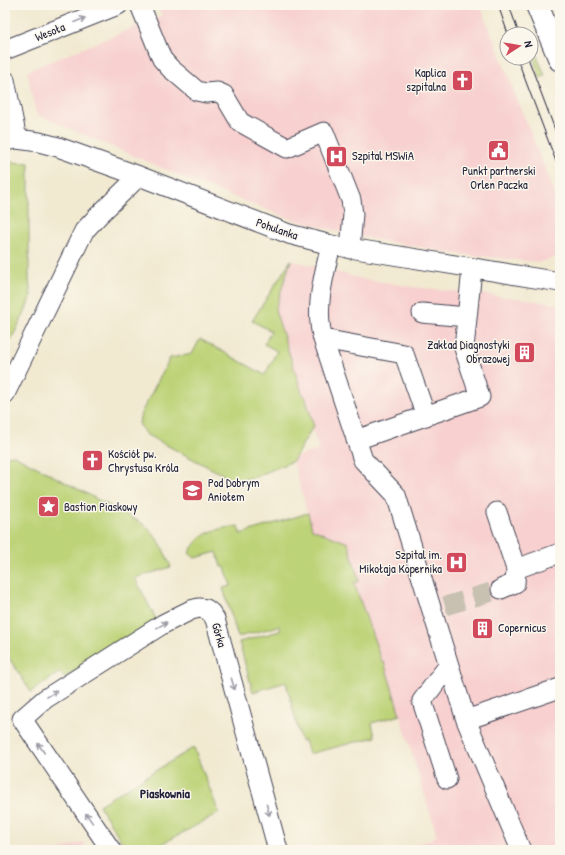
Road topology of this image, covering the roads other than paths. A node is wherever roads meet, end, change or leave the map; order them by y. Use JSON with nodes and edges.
{"nodes":[{"id":1,"x":118,"y":5,"type":"edge"},
{"id":2,"x":140,"y":5,"type":"edge"},
{"id":3,"x":537,"y":5,"type":"edge"},
{"id":4,"x":5,"y":50,"type":"edge"},
{"id":5,"x":560,"y":60,"type":"edge"},
{"id":6,"x":5,"y":80,"type":"edge"},
{"id":7,"x":11,"y":140,"type":"edge"},
{"id":8,"x":139,"y":176,"type":"junction"},
{"id":9,"x":331,"y":245,"type":"junction"},
{"id":10,"x":350,"y":249,"type":"junction"},
{"id":11,"x":472,"y":269,"type":"junction"},
{"id":12,"x":560,"y":282,"type":"edge"},
{"id":13,"x":422,"y":313,"type":"dead end"},
{"id":14,"x":467,"y":317,"type":"junction"},
{"id":15,"x":323,"y":339,"type":"junction"},
{"id":16,"x":5,"y":394,"type":"edge"},
{"id":17,"x":426,"y":416,"type":"junction"},
{"id":18,"x":356,"y":440,"type":"junction"},
{"id":19,"x":497,"y":512,"type":"dead end"},
{"id":20,"x":560,"y":553,"type":"edge"},
{"id":21,"x":516,"y":569,"type":"junction"},
{"id":22,"x":501,"y":589,"type":"tunnel mouth"},
{"id":23,"x":448,"y":666,"type":"junction"},
{"id":24,"x":560,"y":688,"type":"edge"},
{"id":25,"x":466,"y":720,"type":"junction"},
{"id":26,"x":447,"y":779,"type":"dead end"},
{"id":27,"x":111,"y":850,"type":"edge"},
{"id":28,"x":278,"y":850,"type":"edge"},
{"id":29,"x":521,"y":850,"type":"edge"}],
"edges":[{"from":4,"to":1,"type":"street","name":"Wesoła","one_way":true},
{"from":2,"to":10,"type":"street"},
{"from":3,"to":5,"type":"main road"},
{"from":6,"to":7,"type":"street"},
{"from":7,"to":8,"type":"street","name":"Pohulanka"},
{"from":8,"to":9,"type":"street","name":"Pohulanka"},
{"from":8,"to":16,"type":"street"},
{"from":9,"to":10,"type":"street","name":"Pohulanka"},
{"from":9,"to":15,"type":"street"},
{"from":10,"to":11,"type":"street","name":"Pohulanka"},
{"from":11,"to":12,"type":"street","name":"Pohulanka"},
{"from":11,"to":14,"type":"street"},
{"from":13,"to":14,"type":"street"},
{"from":14,"to":17,"type":"street"},
{"from":15,"to":17,"type":"street"},
{"from":15,"to":18,"type":"street"},
{"from":17,"to":18,"type":"street"},
{"from":18,"to":23,"type":"street"},
{"from":19,"to":21,"type":"street"},
{"from":20,"to":21,"type":"street"},
{"from":21,"to":22,"type":"street"},
{"from":23,"to":25,"type":"street"},
{"from":23,"to":26,"type":"street"},
{"from":24,"to":25,"type":"street"},
{"from":25,"to":29,"type":"street"},
{"from":27,"to":28,"type":"street","name":"Górka","one_way":true}]}
